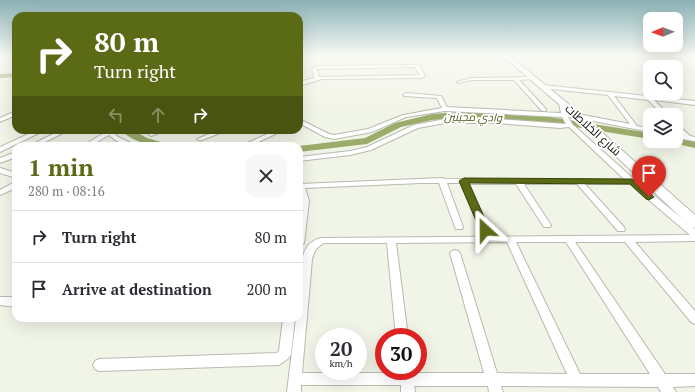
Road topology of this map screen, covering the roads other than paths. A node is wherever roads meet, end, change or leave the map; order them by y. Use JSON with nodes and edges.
{"nodes":[{"id":1,"x":316,"y":74,"type":"edge"},
{"id":2,"x":422,"y":74,"type":"edge"},
{"id":3,"x":528,"y":74,"type":"edge"},
{"id":4,"x":532,"y":78,"type":"junction"},
{"id":5,"x":317,"y":79,"type":"junction"},
{"id":6,"x":516,"y":79,"type":"junction"},
{"id":7,"x":459,"y":82,"type":"dead end"},
{"id":8,"x":303,"y":83,"type":"edge"},
{"id":9,"x":543,"y":87,"type":"junction"},
{"id":10,"x":610,"y":94,"type":"junction"},
{"id":11,"x":406,"y":95,"type":"dead end"},
{"id":12,"x":643,"y":97,"type":"edge"},
{"id":13,"x":651,"y":100,"type":"edge"},
{"id":14,"x":667,"y":100,"type":"edge"},
{"id":15,"x":562,"y":103,"type":"junction"},
{"id":16,"x":695,"y":103,"type":"edge"},
{"id":17,"x":659,"y":108,"type":"edge"},
{"id":18,"x":445,"y":109,"type":"junction"},
{"id":19,"x":544,"y":110,"type":"dead end"},
{"id":20,"x":12,"y":115,"type":"edge"},
{"id":21,"x":564,"y":115,"type":"junction"},
{"id":22,"x":578,"y":116,"type":"junction"},
{"id":23,"x":0,"y":120,"type":"edge"},
{"id":24,"x":303,"y":124,"type":"edge"},
{"id":25,"x":570,"y":125,"type":"junction"},
{"id":26,"x":636,"y":128,"type":"junction"},
{"id":27,"x":643,"y":129,"type":"edge"},
{"id":28,"x":683,"y":133,"type":"edge"},
{"id":29,"x":34,"y":134,"type":"edge"},
{"id":30,"x":58,"y":134,"type":"edge"},
{"id":31,"x":103,"y":134,"type":"edge"},
{"id":32,"x":112,"y":134,"type":"edge"},
{"id":33,"x":214,"y":134,"type":"edge"},
{"id":34,"x":272,"y":134,"type":"edge"},
{"id":35,"x":683,"y":137,"type":"edge"},
{"id":36,"x":688,"y":138,"type":"junction"},
{"id":37,"x":200,"y":139,"type":"dead end"},
{"id":38,"x":695,"y":139,"type":"edge"},
{"id":39,"x":17,"y":142,"type":"edge"},
{"id":40,"x":40,"y":142,"type":"edge"},
{"id":41,"x":90,"y":142,"type":"edge"},
{"id":42,"x":124,"y":142,"type":"edge"},
{"id":43,"x":253,"y":142,"type":"edge"},
{"id":44,"x":12,"y":144,"type":"edge"},
{"id":45,"x":0,"y":150,"type":"edge"},
{"id":46,"x":12,"y":156,"type":"edge"},
{"id":47,"x":303,"y":158,"type":"edge"},
{"id":48,"x":0,"y":161,"type":"edge"},
{"id":49,"x":0,"y":170,"type":"edge"},
{"id":50,"x":12,"y":174,"type":"edge"},
{"id":51,"x":442,"y":180,"type":"junction"},
{"id":52,"x":464,"y":181,"type":"junction"},
{"id":53,"x":518,"y":181,"type":"junction"},
{"id":54,"x":578,"y":181,"type":"junction"},
{"id":55,"x":632,"y":182,"type":"junction"},
{"id":56,"x":303,"y":186,"type":"edge"},
{"id":57,"x":12,"y":187,"type":"edge"},
{"id":58,"x":0,"y":193,"type":"edge"},
{"id":59,"x":695,"y":222,"type":"edge"},
{"id":60,"x":547,"y":225,"type":"dead end"},
{"id":61,"x":459,"y":227,"type":"dead end"},
{"id":62,"x":621,"y":229,"type":"dead end"},
{"id":63,"x":485,"y":230,"type":"dead end"},
{"id":64,"x":695,"y":234,"type":"edge"},
{"id":65,"x":568,"y":238,"type":"junction"},
{"id":66,"x":627,"y":238,"type":"junction"},
{"id":67,"x":695,"y":238,"type":"edge"},
{"id":68,"x":510,"y":239,"type":"junction"},
{"id":69,"x":391,"y":240,"type":"junction"},
{"id":70,"x":455,"y":253,"type":"dead end"},
{"id":71,"x":303,"y":299,"type":"edge"},
{"id":72,"x":0,"y":301,"type":"edge"},
{"id":73,"x":12,"y":302,"type":"edge"},
{"id":74,"x":695,"y":319,"type":"edge"},
{"id":75,"x":289,"y":322,"type":"edge"},
{"id":76,"x":301,"y":322,"type":"edge"},
{"id":77,"x":401,"y":328,"type":"edge"},
{"id":78,"x":99,"y":365,"type":"dead end"},
{"id":79,"x":375,"y":376,"type":"edge"},
{"id":80,"x":427,"y":378,"type":"edge"},
{"id":81,"x":295,"y":379,"type":"junction"},
{"id":82,"x":407,"y":380,"type":"edge"},
{"id":83,"x":695,"y":380,"type":"edge"},
{"id":84,"x":577,"y":381,"type":"junction"},
{"id":85,"x":662,"y":381,"type":"junction"},
{"id":86,"x":495,"y":387,"type":"edge"},
{"id":87,"x":294,"y":392,"type":"edge"},
{"id":88,"x":408,"y":392,"type":"edge"},
{"id":89,"x":669,"y":392,"type":"edge"}],
"edges":[{"from":1,"to":5,"type":"street"},
{"from":2,"to":5,"type":"street"},
{"from":3,"to":4,"type":"main road","name":"شارع الخلاطات"},
{"from":4,"to":6,"type":"street"},
{"from":4,"to":9,"type":"main road","name":"شارع الخلاطات"},
{"from":5,"to":8,"type":"street"},
{"from":6,"to":7,"type":"street"},
{"from":6,"to":19,"type":"street"},
{"from":9,"to":10,"type":"street"},
{"from":9,"to":15,"type":"main road","name":"شارع الخلاطات"},
{"from":10,"to":12,"type":"street"},
{"from":10,"to":26,"type":"street"},
{"from":11,"to":18,"type":"street"},
{"from":13,"to":17,"type":"street"},
{"from":14,"to":16,"type":"street"},
{"from":15,"to":21,"type":"street"},
{"from":15,"to":22,"type":"main road","name":"شارع الخلاطات"},
{"from":18,"to":21,"type":"street"},
{"from":18,"to":24,"type":"street"},
{"from":20,"to":23,"type":"street"},
{"from":21,"to":22,"type":"street"},
{"from":21,"to":25,"type":"street"},
{"from":22,"to":26,"type":"street"},
{"from":22,"to":59,"type":"main road","name":"شارع الخلاطات"},
{"from":25,"to":47,"type":"street"},
{"from":25,"to":55,"type":"street"},
{"from":26,"to":27,"type":"street"},
{"from":28,"to":36,"type":"street"},
{"from":29,"to":39,"type":"street"},
{"from":30,"to":40,"type":"street"},
{"from":31,"to":41,"type":"street"},
{"from":32,"to":42,"type":"street"},
{"from":33,"to":37,"type":"street"},
{"from":34,"to":43,"type":"street"},
{"from":35,"to":36,"type":"street"},
{"from":36,"to":38,"type":"street"},
{"from":44,"to":45,"type":"street"},
{"from":46,"to":48,"type":"street"},
{"from":49,"to":50,"type":"street"},
{"from":51,"to":52,"type":"street"},
{"from":51,"to":56,"type":"street"},
{"from":51,"to":61,"type":"street"},
{"from":52,"to":53,"type":"street"},
{"from":52,"to":63,"type":"street"},
{"from":53,"to":54,"type":"street"},
{"from":53,"to":60,"type":"street"},
{"from":54,"to":55,"type":"street"},
{"from":54,"to":62,"type":"street"},
{"from":55,"to":64,"type":"street"},
{"from":57,"to":58,"type":"street"},
{"from":65,"to":66,"type":"street"},
{"from":65,"to":68,"type":"street"},
{"from":65,"to":85,"type":"street"},
{"from":66,"to":67,"type":"street"},
{"from":66,"to":74,"type":"street"},
{"from":68,"to":69,"type":"street"},
{"from":68,"to":84,"type":"street"},
{"from":69,"to":71,"type":"street"},
{"from":69,"to":77,"type":"street"},
{"from":70,"to":86,"type":"street"},
{"from":72,"to":73,"type":"street"},
{"from":75,"to":78,"type":"street"},
{"from":76,"to":81,"type":"street"},
{"from":79,"to":81,"type":"street"},
{"from":80,"to":86,"type":"street"},
{"from":81,"to":87,"type":"street"},
{"from":82,"to":88,"type":"street"},
{"from":83,"to":85,"type":"street"},
{"from":84,"to":85,"type":"street"},
{"from":84,"to":86,"type":"street"},
{"from":85,"to":89,"type":"street"}]}
